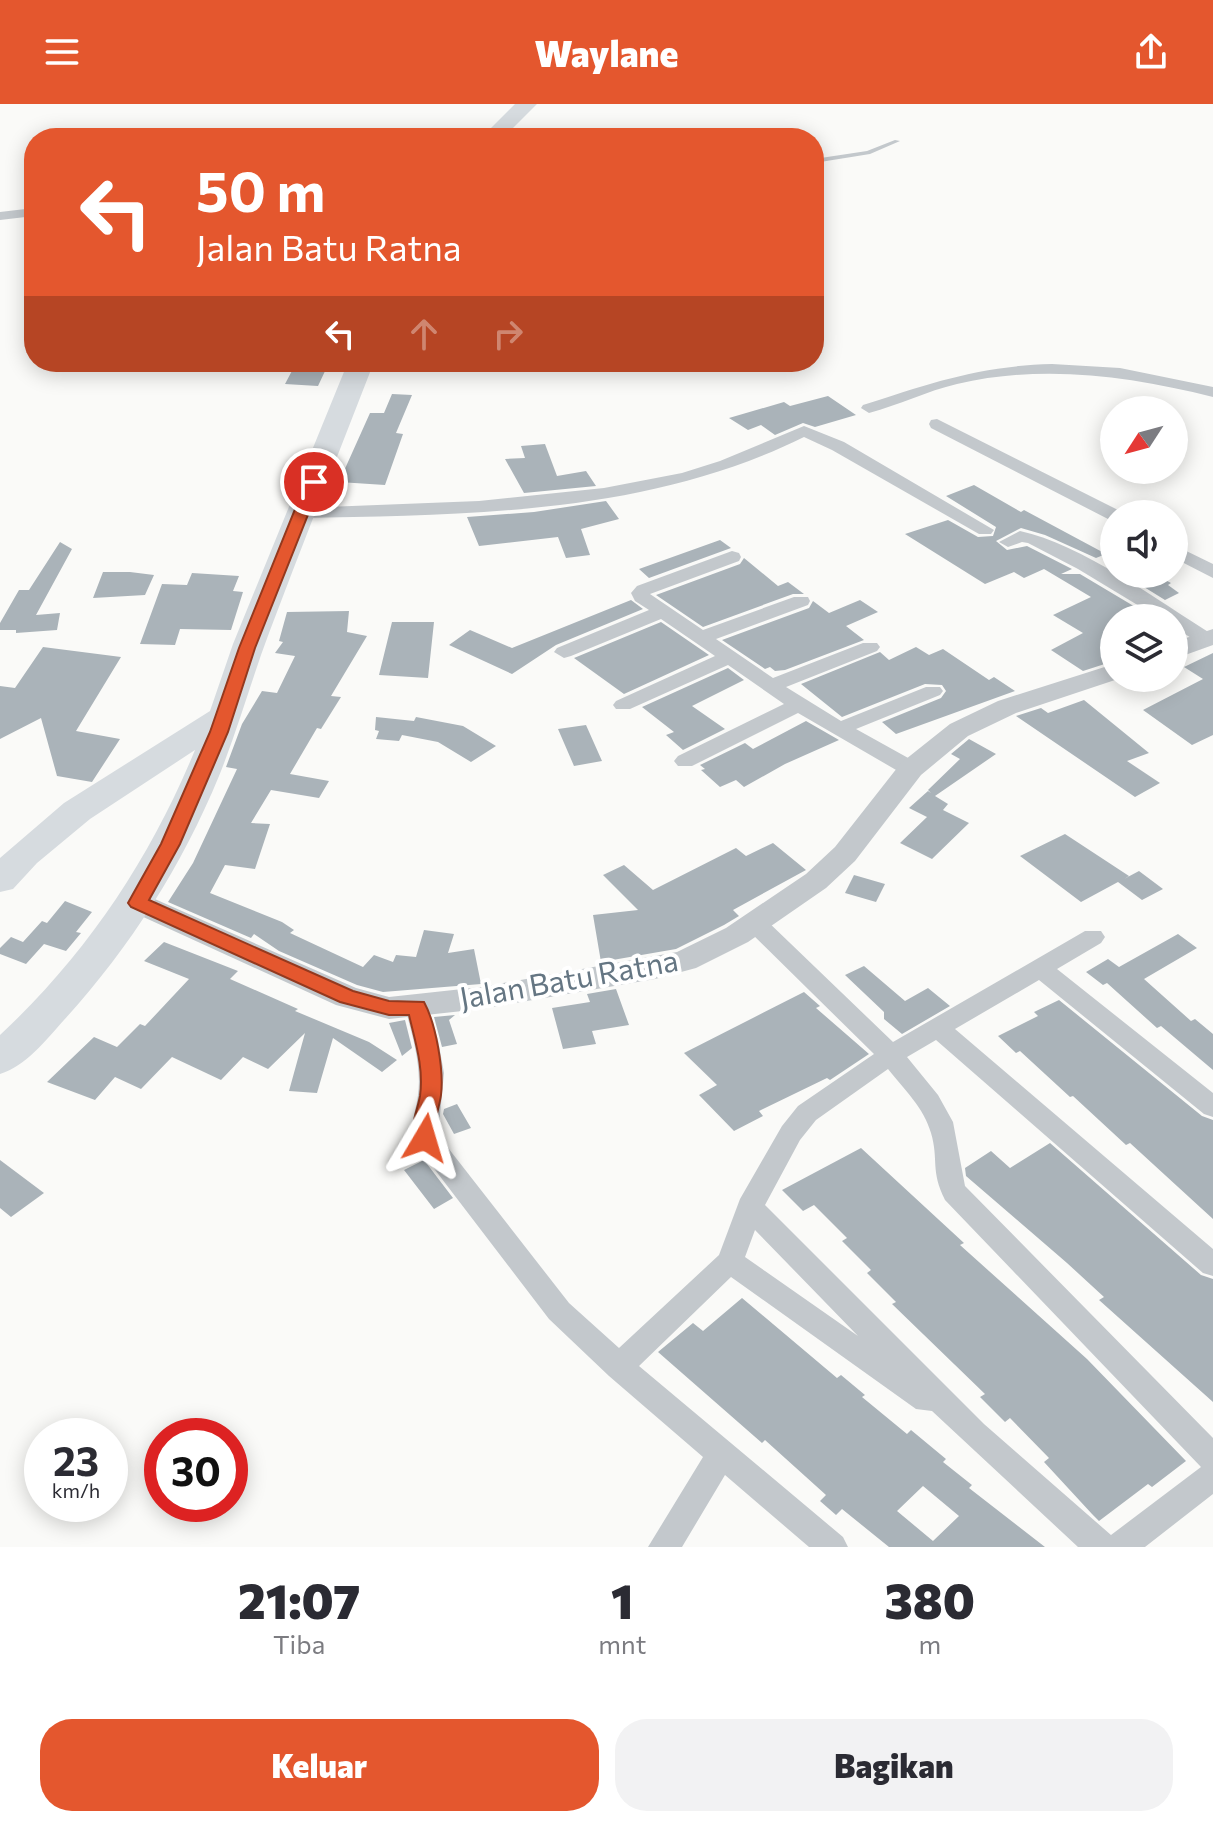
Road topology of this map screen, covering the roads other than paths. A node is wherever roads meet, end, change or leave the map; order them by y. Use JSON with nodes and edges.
{"nodes":[{"id":1,"x":527,"y":104,"type":"edge"},
{"id":2,"x":502,"y":128,"type":"edge"},
{"id":3,"x":897,"y":141,"type":"dead end"},
{"id":4,"x":824,"y":160,"type":"edge"},
{"id":5,"x":24,"y":213,"type":"edge"},
{"id":6,"x":0,"y":216,"type":"edge"},
{"id":7,"x":357,"y":372,"type":"edge"},
{"id":8,"x":1213,"y":392,"type":"edge"},
{"id":9,"x":869,"y":408,"type":"dead end"},
{"id":10,"x":937,"y":424,"type":"dead end"},
{"id":11,"x":1100,"y":508,"type":"edge"},
{"id":12,"x":301,"y":513,"type":"junction"},
{"id":13,"x":985,"y":530,"type":"dead end"},
{"id":14,"x":1008,"y":542,"type":"dead end"},
{"id":15,"x":732,"y":557,"type":"dead end"},
{"id":16,"x":1188,"y":558,"type":"edge"},
{"id":17,"x":1213,"y":572,"type":"edge"},
{"id":18,"x":801,"y":601,"type":"dead end"},
{"id":19,"x":1147,"y":604,"type":"edge"},
{"id":20,"x":661,"y":612,"type":"junction"},
{"id":21,"x":1188,"y":627,"type":"edge"},
{"id":22,"x":701,"y":638,"type":"junction"},
{"id":23,"x":1209,"y":638,"type":"edge"},
{"id":24,"x":1188,"y":646,"type":"edge"},
{"id":25,"x":870,"y":647,"type":"dead end"},
{"id":26,"x":564,"y":652,"type":"dead end"},
{"id":27,"x":730,"y":657,"type":"junction"},
{"id":28,"x":1100,"y":677,"type":"edge"},
{"id":29,"x":772,"y":685,"type":"junction"},
{"id":30,"x":933,"y":691,"type":"dead end"},
{"id":31,"x":623,"y":705,"type":"dead end"},
{"id":32,"x":799,"y":705,"type":"junction"},
{"id":33,"x":224,"y":717,"type":"junction"},
{"id":34,"x":841,"y":728,"type":"junction"},
{"id":35,"x":685,"y":761,"type":"dead end"},
{"id":36,"x":911,"y":769,"type":"junction"},
{"id":37,"x":0,"y":880,"type":"edge"},
{"id":38,"x":138,"y":903,"type":"junction"},
{"id":39,"x":756,"y":924,"type":"junction"},
{"id":40,"x":1093,"y":937,"type":"dead end"},
{"id":41,"x":1040,"y":968,"type":"junction"},
{"id":42,"x":417,"y":1007,"type":"junction"},
{"id":43,"x":939,"y":1029,"type":"junction"},
{"id":44,"x":891,"y":1055,"type":"junction"},
{"id":45,"x":0,"y":1059,"type":"edge"},
{"id":46,"x":1213,"y":1107,"type":"edge"},
{"id":47,"x":750,"y":1207,"type":"junction"},
{"id":48,"x":730,"y":1261,"type":"junction"},
{"id":49,"x":1213,"y":1265,"type":"edge"},
{"id":50,"x":619,"y":1367,"type":"junction"},
{"id":51,"x":973,"y":1433,"type":"junction"},
{"id":52,"x":722,"y":1453,"type":"junction"},
{"id":53,"x":1213,"y":1459,"type":"edge"},
{"id":54,"x":1213,"y":1476,"type":"edge"},
{"id":55,"x":664,"y":1547,"type":"edge"},
{"id":56,"x":832,"y":1547,"type":"edge"},
{"id":57,"x":1101,"y":1547,"type":"edge"},
{"id":58,"x":1120,"y":1547,"type":"edge"}],
"edges":[{"from":1,"to":2,"type":"highway"},
{"from":3,"to":4,"type":"lane"},
{"from":5,"to":6,"type":"street"},
{"from":7,"to":12,"type":"highway"},
{"from":8,"to":9,"type":"street"},
{"from":10,"to":11,"type":"street"},
{"from":12,"to":13,"type":"street"},
{"from":12,"to":33,"type":"highway"},
{"from":14,"to":19,"type":"street"},
{"from":15,"to":20,"type":"street"},
{"from":16,"to":17,"type":"street"},
{"from":18,"to":22,"type":"street"},
{"from":20,"to":22,"type":"street"},
{"from":20,"to":26,"type":"street"},
{"from":21,"to":23,"type":"street"},
{"from":22,"to":27,"type":"street"},
{"from":23,"to":24,"type":"street"},
{"from":25,"to":29,"type":"street"},
{"from":27,"to":29,"type":"street"},
{"from":27,"to":31,"type":"street"},
{"from":28,"to":36,"type":"street","name":"Jalan Batu Ratna"},
{"from":29,"to":32,"type":"street"},
{"from":30,"to":34,"type":"street"},
{"from":32,"to":34,"type":"street"},
{"from":32,"to":35,"type":"street"},
{"from":33,"to":37,"type":"highway"},
{"from":33,"to":38,"type":"highway"},
{"from":34,"to":36,"type":"street"},
{"from":36,"to":39,"type":"street","name":"Jalan Batu Ratna"},
{"from":38,"to":42,"type":"street","name":"Jalan Batu Ratna"},
{"from":38,"to":45,"type":"highway"},
{"from":39,"to":42,"type":"street","name":"Jalan Batu Ratna"},
{"from":39,"to":44,"type":"street"},
{"from":40,"to":41,"type":"street"},
{"from":41,"to":43,"type":"street"},
{"from":41,"to":46,"type":"street"},
{"from":42,"to":50,"type":"street"},
{"from":43,"to":44,"type":"street"},
{"from":43,"to":49,"type":"street"},
{"from":44,"to":47,"type":"street"},
{"from":44,"to":53,"type":"street"},
{"from":47,"to":48,"type":"street"},
{"from":47,"to":51,"type":"street"},
{"from":48,"to":50,"type":"street"},
{"from":48,"to":51,"type":"street"},
{"from":50,"to":52,"type":"street"},
{"from":51,"to":57,"type":"street"},
{"from":52,"to":55,"type":"street"},
{"from":52,"to":56,"type":"street"},
{"from":54,"to":58,"type":"street"}]}
